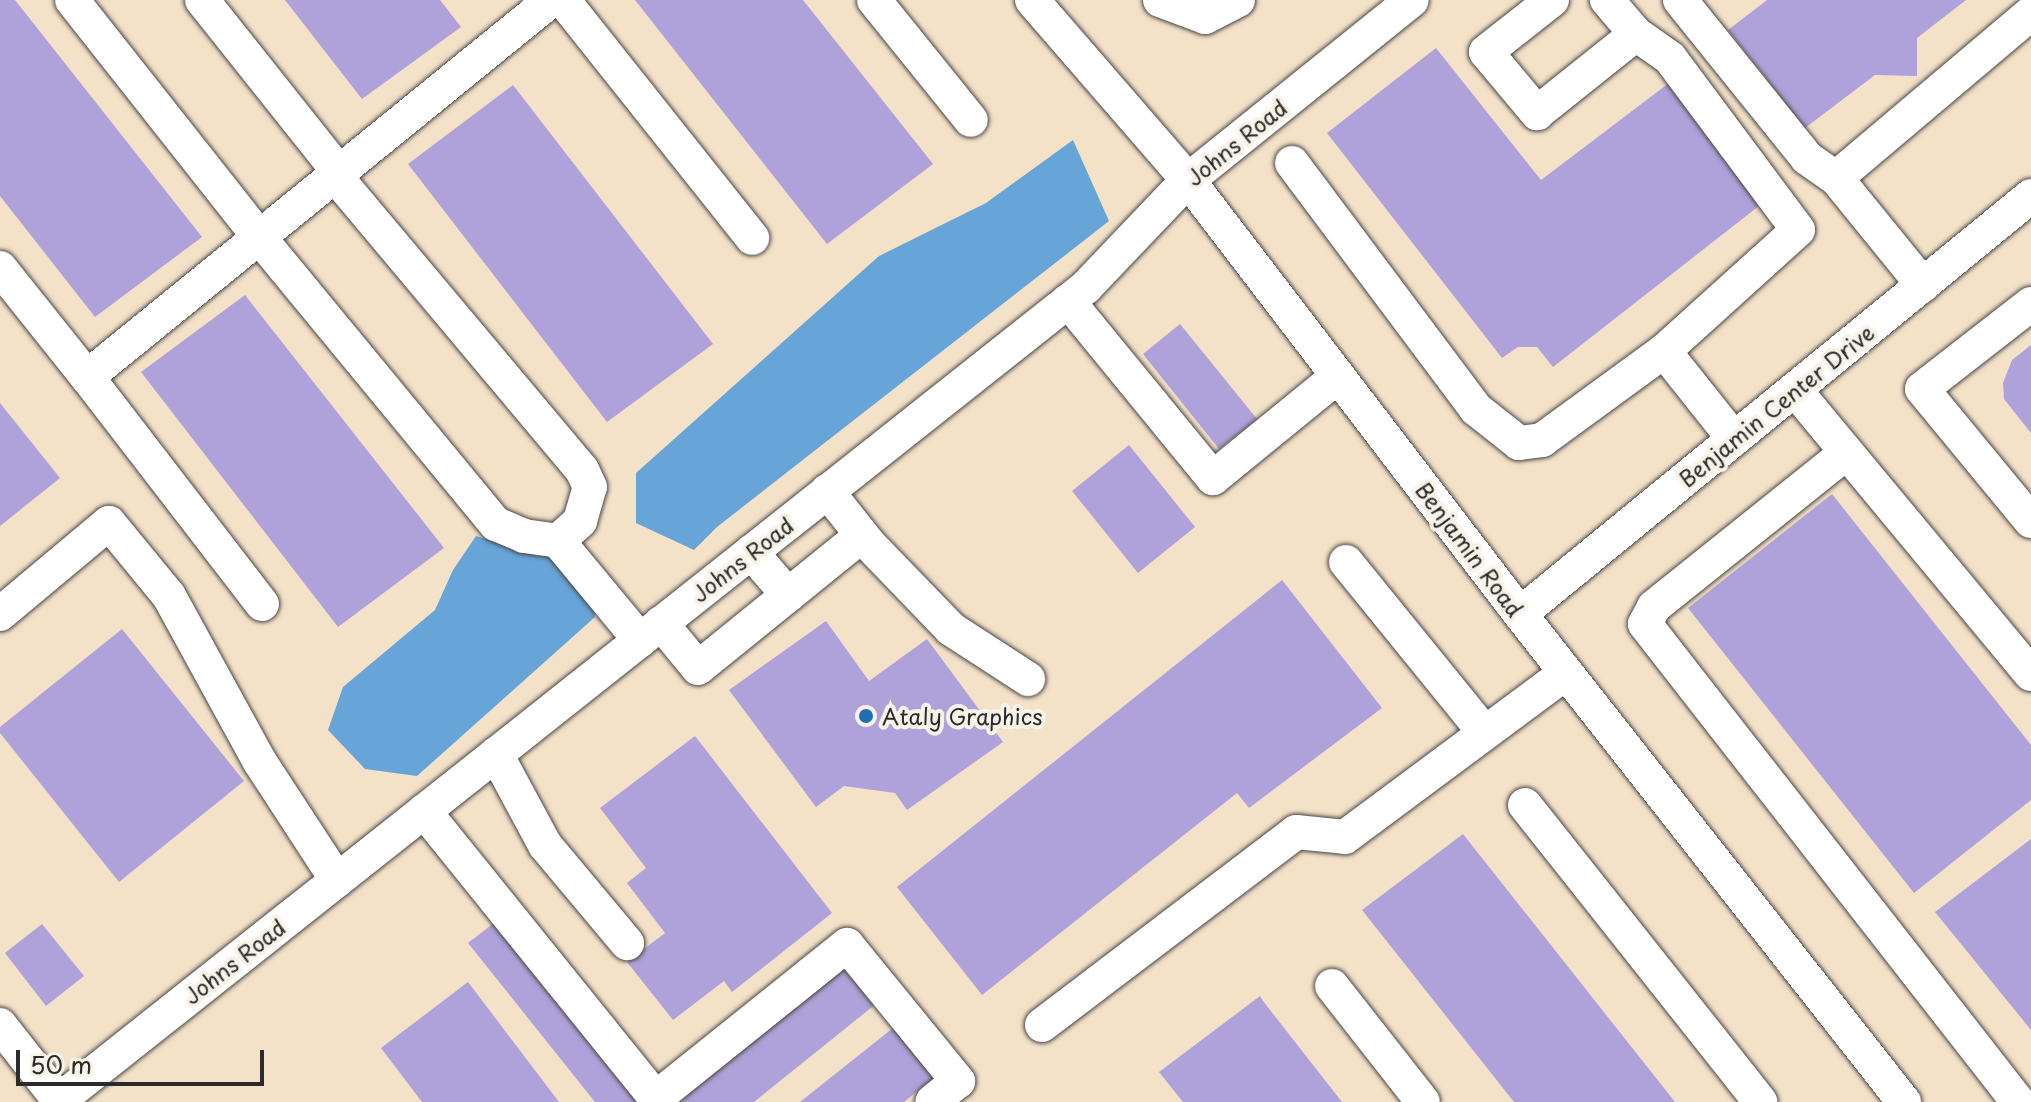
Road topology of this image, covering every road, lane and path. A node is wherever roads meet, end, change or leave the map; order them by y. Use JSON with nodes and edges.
{"nodes":[{"id":1,"x":72,"y":0,"type":"edge"},
{"id":2,"x":202,"y":0,"type":"edge"},
{"id":3,"x":551,"y":0,"type":"edge"},
{"id":4,"x":563,"y":0,"type":"edge"},
{"id":5,"x":874,"y":0,"type":"edge"},
{"id":6,"x":1032,"y":0,"type":"edge"},
{"id":7,"x":1160,"y":0,"type":"edge"},
{"id":8,"x":1238,"y":0,"type":"edge"},
{"id":9,"x":1412,"y":0,"type":"edge"},
{"id":10,"x":1552,"y":0,"type":"edge"},
{"id":11,"x":1607,"y":0,"type":"edge"},
{"id":12,"x":2021,"y":0,"type":"edge"},
{"id":13,"x":1687,"y":3,"type":"edge"},
{"id":14,"x":2031,"y":12,"type":"edge"},
{"id":15,"x":1636,"y":34,"type":"junction"},
{"id":16,"x":971,"y":120,"type":"dead end"},
{"id":17,"x":1292,"y":163,"type":"dead end"},
{"id":18,"x":337,"y":174,"type":"junction"},
{"id":19,"x":1836,"y":178,"type":"junction"},
{"id":20,"x":1188,"y":180,"type":"junction"},
{"id":21,"x":2031,"y":196,"type":"edge"},
{"id":22,"x":259,"y":237,"type":"junction"},
{"id":23,"x":752,"y":238,"type":"dead end"},
{"id":24,"x":0,"y":268,"type":"edge"},
{"id":25,"x":1923,"y":285,"type":"junction"},
{"id":26,"x":1068,"y":301,"type":"junction"},
{"id":27,"x":2031,"y":304,"type":"edge"},
{"id":28,"x":1664,"y":351,"type":"junction"},
{"id":29,"x":1338,"y":376,"type":"junction"},
{"id":30,"x":87,"y":377,"type":"junction"},
{"id":31,"x":1795,"y":390,"type":"junction"},
{"id":32,"x":1734,"y":439,"type":"junction"},
{"id":33,"x":1846,"y":453,"type":"junction"},
{"id":34,"x":827,"y":491,"type":"junction"},
{"id":35,"x":2031,"y":521,"type":"edge"},
{"id":36,"x":862,"y":535,"type":"junction"},
{"id":37,"x":558,"y":541,"type":"junction"},
{"id":38,"x":751,"y":552,"type":"junction"},
{"id":39,"x":1346,"y":562,"type":"dead end"},
{"id":40,"x":788,"y":595,"type":"junction"},
{"id":41,"x":262,"y":604,"type":"dead end"},
{"id":42,"x":0,"y":614,"type":"edge"},
{"id":43,"x":1520,"y":614,"type":"junction"},
{"id":44,"x":651,"y":631,"type":"junction"},
{"id":45,"x":1566,"y":673,"type":"junction"},
{"id":46,"x":2031,"y":674,"type":"edge"},
{"id":47,"x":1028,"y":679,"type":"dead end"},
{"id":48,"x":1485,"y":733,"type":"junction"},
{"id":49,"x":496,"y":754,"type":"junction"},
{"id":50,"x":1525,"y":805,"type":"dead end"},
{"id":51,"x":424,"y":811,"type":"junction"},
{"id":52,"x":337,"y":880,"type":"junction"},
{"id":53,"x":627,"y":943,"type":"dead end"},
{"id":54,"x":1332,"y":986,"type":"dead end"},
{"id":55,"x":0,"y":1025,"type":"edge"},
{"id":56,"x":1042,"y":1025,"type":"dead end"},
{"id":57,"x":73,"y":1097,"type":"edge"},
{"id":58,"x":657,"y":1100,"type":"edge"},
{"id":59,"x":932,"y":1102,"type":"edge"},
{"id":60,"x":1423,"y":1102,"type":"edge"},
{"id":61,"x":1760,"y":1102,"type":"edge"},
{"id":62,"x":1904,"y":1102,"type":"edge"},
{"id":63,"x":2018,"y":1102,"type":"edge"}],
"edges":[{"from":1,"to":22,"type":"street"},
{"from":2,"to":18,"type":"street"},
{"from":3,"to":18,"type":"street"},
{"from":4,"to":23,"type":"street"},
{"from":5,"to":16,"type":"street"},
{"from":6,"to":20,"type":"street","name":"Benjamin Road"},
{"from":7,"to":8,"type":"street"},
{"from":9,"to":20,"type":"street","name":"Johns Road"},
{"from":10,"to":15,"type":"street"},
{"from":11,"to":15,"type":"street"},
{"from":12,"to":14,"type":"street"},
{"from":13,"to":19,"type":"street"},
{"from":14,"to":19,"type":"street"},
{"from":15,"to":28,"type":"street"},
{"from":17,"to":28,"type":"street"},
{"from":18,"to":22,"type":"street"},
{"from":18,"to":37,"type":"street"},
{"from":19,"to":25,"type":"street"},
{"from":20,"to":26,"type":"street","name":"Johns Road"},
{"from":20,"to":29,"type":"street","name":"Benjamin Road"},
{"from":21,"to":25,"type":"street","name":"Benjamin Center Drive"},
{"from":22,"to":30,"type":"street"},
{"from":22,"to":37,"type":"street"},
{"from":24,"to":30,"type":"street"},
{"from":25,"to":31,"type":"street","name":"Benjamin Center Drive"},
{"from":26,"to":29,"type":"street"},
{"from":26,"to":34,"type":"street","name":"Johns Road"},
{"from":27,"to":35,"type":"street"},
{"from":28,"to":32,"type":"street"},
{"from":29,"to":43,"type":"street","name":"Benjamin Road"},
{"from":30,"to":41,"type":"street"},
{"from":31,"to":32,"type":"street","name":"Benjamin Center Drive"},
{"from":31,"to":33,"type":"street"},
{"from":32,"to":43,"type":"street","name":"Benjamin Center Drive"},
{"from":33,"to":46,"type":"street"},
{"from":33,"to":63,"type":"street"},
{"from":34,"to":36,"type":"street"},
{"from":34,"to":38,"type":"street","name":"Johns Road"},
{"from":36,"to":40,"type":"street"},
{"from":36,"to":47,"type":"street"},
{"from":37,"to":44,"type":"street"},
{"from":38,"to":40,"type":"street"},
{"from":38,"to":44,"type":"street","name":"Johns Road"},
{"from":39,"to":48,"type":"street"},
{"from":40,"to":44,"type":"street"},
{"from":42,"to":52,"type":"street"},
{"from":43,"to":45,"type":"street","name":"Benjamin Road"},
{"from":44,"to":49,"type":"street","name":"Johns Road"},
{"from":45,"to":48,"type":"street"},
{"from":45,"to":62,"type":"street","name":"Benjamin Road"},
{"from":48,"to":56,"type":"street"},
{"from":49,"to":51,"type":"street","name":"Johns Road"},
{"from":49,"to":53,"type":"street"},
{"from":50,"to":61,"type":"street"},
{"from":51,"to":52,"type":"street","name":"Johns Road"},
{"from":51,"to":58,"type":"street"},
{"from":52,"to":57,"type":"street","name":"Johns Road"},
{"from":54,"to":60,"type":"street"},
{"from":55,"to":57,"type":"street"},
{"from":58,"to":59,"type":"street"}]}
